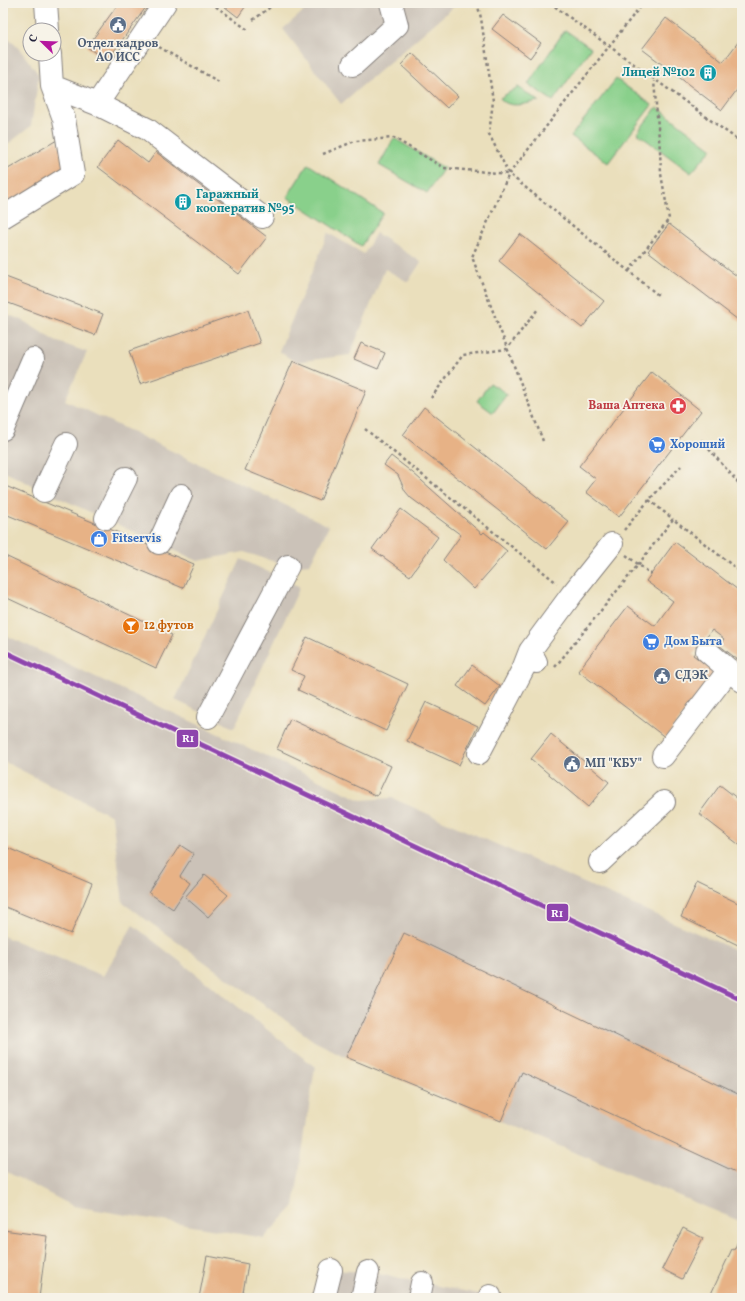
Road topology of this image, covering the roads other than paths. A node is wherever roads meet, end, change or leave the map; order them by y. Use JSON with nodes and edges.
{"nodes":[{"id":1,"x":46,"y":3,"type":"edge"},
{"id":2,"x":164,"y":3,"type":"edge"},
{"id":3,"x":392,"y":3,"type":"edge"},
{"id":4,"x":47,"y":22,"type":"edge"},
{"id":5,"x":50,"y":62,"type":"edge"},
{"id":6,"x":353,"y":65,"type":"dead end"},
{"id":7,"x":52,"y":86,"type":"junction"},
{"id":8,"x":97,"y":104,"type":"junction"},
{"id":9,"x":3,"y":217,"type":"edge"},
{"id":10,"x":262,"y":217,"type":"dead end"},
{"id":11,"x":33,"y":359,"type":"dead end"},
{"id":12,"x":3,"y":429,"type":"edge"},
{"id":13,"x":66,"y":444,"type":"dead end"},
{"id":14,"x":126,"y":478,"type":"dead end"},
{"id":15,"x":44,"y":491,"type":"dead end"},
{"id":16,"x":180,"y":495,"type":"dead end"},
{"id":17,"x":106,"y":518,"type":"dead end"},
{"id":18,"x":159,"y":543,"type":"dead end"},
{"id":19,"x":612,"y":544,"type":"road end"},
{"id":20,"x":288,"y":566,"type":"dead end"},
{"id":21,"x":707,"y":651,"type":"dead end"},
{"id":22,"x":736,"y":675,"type":"edge"},
{"id":23,"x":208,"y":716,"type":"dead end"},
{"id":24,"x":479,"y":753,"type":"dead end"},
{"id":25,"x":663,"y":756,"type":"dead end"},
{"id":26,"x":664,"y":802,"type":"dead end"},
{"id":27,"x":600,"y":862,"type":"dead end"},
{"id":28,"x":331,"y":1270,"type":"dead end"},
{"id":29,"x":368,"y":1272,"type":"dead end"},
{"id":30,"x":324,"y":1298,"type":"edge"},
{"id":31,"x":362,"y":1298,"type":"edge"}],
"edges":[{"from":1,"to":4,"type":"lane"},
{"from":2,"to":8,"type":"lane"},
{"from":3,"to":6,"type":"lane"},
{"from":5,"to":7,"type":"lane"},
{"from":7,"to":8,"type":"lane"},
{"from":7,"to":9,"type":"lane"},
{"from":8,"to":10,"type":"lane"},
{"from":11,"to":12,"type":"lane"},
{"from":13,"to":15,"type":"lane"},
{"from":14,"to":17,"type":"lane"},
{"from":16,"to":18,"type":"lane"},
{"from":19,"to":24,"type":"lane"},
{"from":20,"to":23,"type":"lane"},
{"from":21,"to":22,"type":"lane"},
{"from":22,"to":25,"type":"lane"},
{"from":26,"to":27,"type":"lane"},
{"from":28,"to":30,"type":"lane"},
{"from":29,"to":31,"type":"lane"}]}
